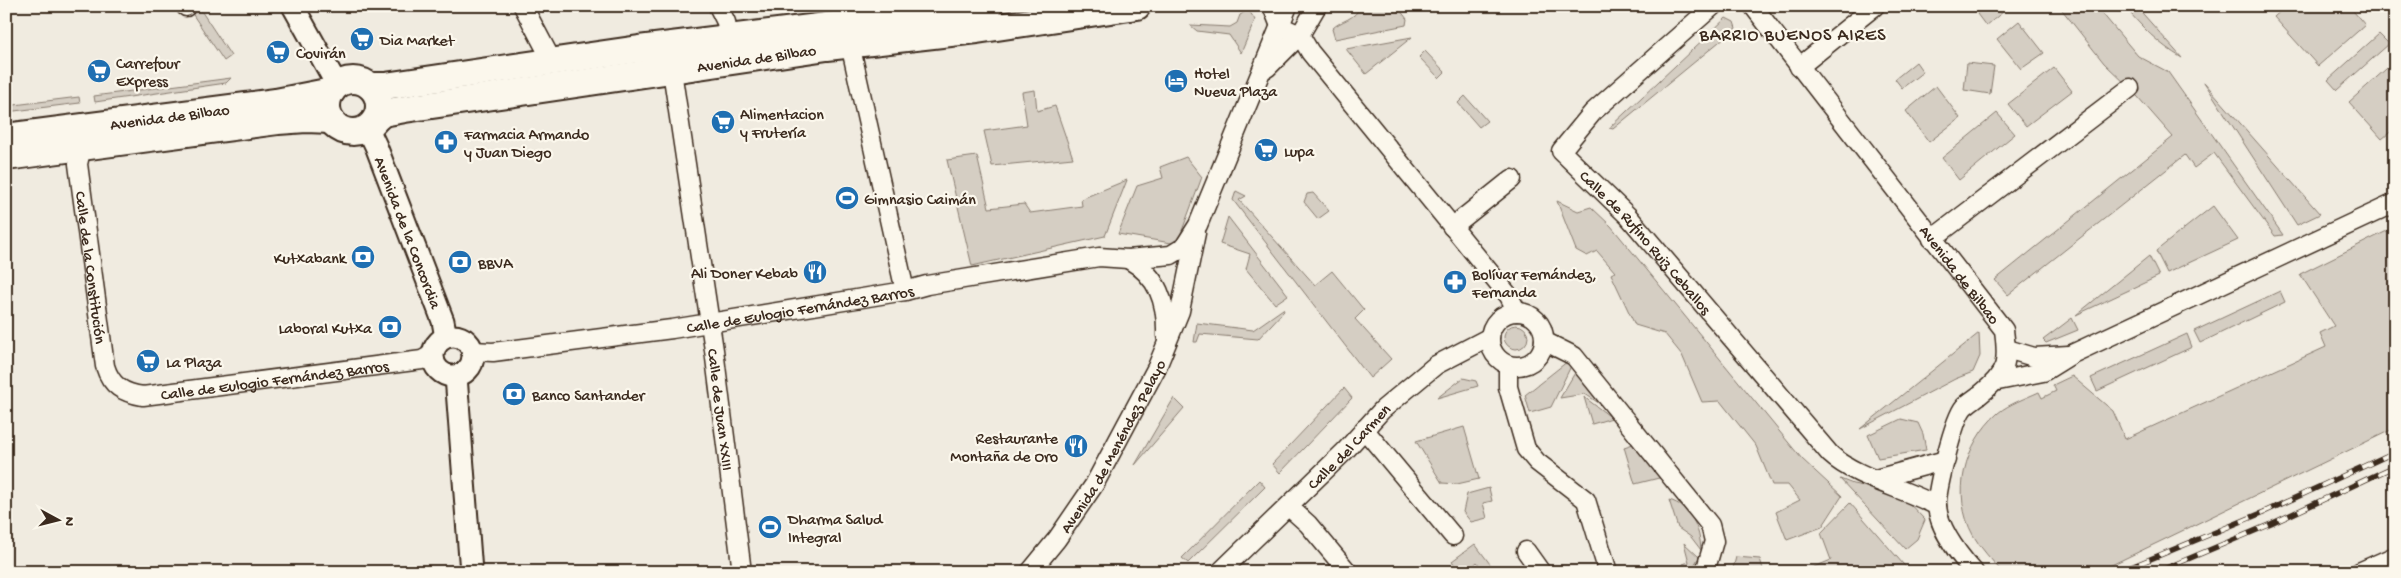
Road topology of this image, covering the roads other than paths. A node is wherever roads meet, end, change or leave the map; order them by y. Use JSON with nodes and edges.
{"nodes":[{"id":1,"x":293,"y":6,"type":"edge"},
{"id":2,"x":523,"y":6,"type":"edge"},
{"id":3,"x":718,"y":6,"type":"edge"},
{"id":4,"x":989,"y":6,"type":"edge"},
{"id":5,"x":1137,"y":6,"type":"edge"},
{"id":6,"x":1272,"y":6,"type":"edge"},
{"id":7,"x":1288,"y":6,"type":"edge"},
{"id":8,"x":1317,"y":6,"type":"edge"},
{"id":9,"x":1713,"y":6,"type":"edge"},
{"id":10,"x":1753,"y":6,"type":"edge"},
{"id":11,"x":1876,"y":6,"type":"edge"},
{"id":12,"x":925,"y":10,"type":"edge"},
{"id":13,"x":1280,"y":26,"type":"junction"},
{"id":14,"x":1300,"y":35,"type":"junction"},
{"id":15,"x":728,"y":38,"type":"junction"},
{"id":16,"x":850,"y":44,"type":"junction"},
{"id":17,"x":552,"y":61,"type":"junction"},
{"id":18,"x":1798,"y":67,"type":"junction"},
{"id":19,"x":672,"y":71,"type":"junction"},
{"id":20,"x":1263,"y":72,"type":"junction"},
{"id":21,"x":370,"y":86,"type":"junction"},
{"id":22,"x":334,"y":88,"type":"junction"},
{"id":23,"x":2130,"y":88,"type":"dead end"},
{"id":24,"x":331,"y":120,"type":"junction"},
{"id":25,"x":373,"y":123,"type":"junction"},
{"id":26,"x":6,"y":136,"type":"edge"},
{"id":27,"x":85,"y":146,"type":"junction"},
{"id":28,"x":6,"y":157,"type":"edge"},
{"id":29,"x":1512,"y":179,"type":"dead end"},
{"id":30,"x":2395,"y":203,"type":"edge"},
{"id":31,"x":1198,"y":225,"type":"junction"},
{"id":32,"x":1452,"y":227,"type":"junction"},
{"id":33,"x":1932,"y":239,"type":"junction"},
{"id":34,"x":1128,"y":259,"type":"junction"},
{"id":35,"x":905,"y":292,"type":"junction"},
{"id":36,"x":1517,"y":312,"type":"junction"},
{"id":37,"x":710,"y":323,"type":"junction"},
{"id":38,"x":446,"y":337,"type":"junction"},
{"id":39,"x":1490,"y":337,"type":"junction"},
{"id":40,"x":1544,"y":341,"type":"junction"},
{"id":41,"x":1166,"y":344,"type":"junction"},
{"id":42,"x":2007,"y":349,"type":"junction"},
{"id":43,"x":472,"y":351,"type":"junction"},
{"id":44,"x":433,"y":354,"type":"junction"},
{"id":45,"x":2072,"y":354,"type":"junction"},
{"id":46,"x":1508,"y":365,"type":"junction"},
{"id":47,"x":456,"y":376,"type":"junction"},
{"id":48,"x":1998,"y":381,"type":"junction"},
{"id":49,"x":116,"y":386,"type":"joint"},
{"id":50,"x":1364,"y":429,"type":"junction"},
{"id":51,"x":1946,"y":460,"type":"junction"},
{"id":52,"x":1876,"y":478,"type":"junction"},
{"id":53,"x":1937,"y":506,"type":"junction"},
{"id":54,"x":1289,"y":507,"type":"junction"},
{"id":55,"x":1453,"y":536,"type":"dead end"},
{"id":56,"x":1526,"y":551,"type":"dead end"},
{"id":57,"x":2395,"y":556,"type":"edge"},
{"id":58,"x":1972,"y":570,"type":"edge"},
{"id":59,"x":471,"y":572,"type":"edge"},
{"id":60,"x":742,"y":572,"type":"edge"},
{"id":61,"x":1030,"y":572,"type":"edge"},
{"id":62,"x":1220,"y":572,"type":"edge"},
{"id":63,"x":1348,"y":572,"type":"edge"},
{"id":64,"x":1541,"y":572,"type":"edge"},
{"id":65,"x":1608,"y":572,"type":"edge"},
{"id":66,"x":1705,"y":572,"type":"edge"},
{"id":67,"x":2359,"y":572,"type":"edge"}],
"edges":[{"from":1,"to":22,"type":"street"},
{"from":2,"to":17,"type":"street"},
{"from":3,"to":15,"type":"street"},
{"from":4,"to":12,"type":"main road","name":"Avenida de Bilbao"},
{"from":5,"to":16,"type":"main road","name":"Avenida de Bilbao"},
{"from":6,"to":13,"type":"street"},
{"from":7,"to":13,"type":"street"},
{"from":8,"to":14,"type":"street"},
{"from":9,"to":52,"type":"street","name":"Calle de Rufino Ruiz Ceballos"},
{"from":10,"to":18,"type":"street","name":"Avenida de Bilbao"},
{"from":11,"to":18,"type":"street"},
{"from":12,"to":15,"type":"main road","name":"Avenida de Bilbao"},
{"from":13,"to":14,"type":"street"},
{"from":13,"to":20,"type":"street"},
{"from":14,"to":20,"type":"street"},
{"from":14,"to":32,"type":"street"},
{"from":15,"to":17,"type":"main road","name":"Avenida de Bilbao"},
{"from":16,"to":19,"type":"main road","name":"Avenida de Bilbao"},
{"from":16,"to":35,"type":"street"},
{"from":17,"to":21,"type":"main road","name":"Avenida de Bilbao"},
{"from":18,"to":33,"type":"street","name":"Avenida de Bilbao"},
{"from":19,"to":25,"type":"main road","name":"Avenida de Bilbao"},
{"from":19,"to":37,"type":"street","name":"Calle de Juan XXIII"},
{"from":20,"to":31,"type":"street"},
{"from":21,"to":22,"type":"main road"},
{"from":21,"to":25,"type":"main road"},
{"from":22,"to":24,"type":"main road"},
{"from":22,"to":26,"type":"main road","name":"Avenida de Bilbao"},
{"from":23,"to":33,"type":"street"},
{"from":24,"to":25,"type":"main road"},
{"from":24,"to":27,"type":"main road","name":"Avenida de Bilbao"},
{"from":25,"to":38,"type":"street","name":"Avenida de la Concordia"},
{"from":27,"to":28,"type":"main road","name":"Avenida de Bilbao"},
{"from":27,"to":49,"type":"street","name":"Calle de la Constitución"},
{"from":29,"to":32,"type":"street"},
{"from":30,"to":45,"type":"street"},
{"from":31,"to":34,"type":"street","name":"Calle de Eulogio Fernández Barros"},
{"from":31,"to":41,"type":"street","name":"Avenida de Menéndez Pelayo"},
{"from":32,"to":36,"type":"street"},
{"from":33,"to":42,"type":"street","name":"Avenida de Bilbao"},
{"from":34,"to":35,"type":"street","name":"Calle de Eulogio Fernández Barros"},
{"from":34,"to":41,"type":"street"},
{"from":35,"to":37,"type":"street","name":"Calle de Eulogio Fernández Barros"},
{"from":36,"to":39,"type":"street"},
{"from":36,"to":40,"type":"street"},
{"from":37,"to":43,"type":"street","name":"Calle de Eulogio Fernández Barros"},
{"from":37,"to":60,"type":"street","name":"Calle de Juan XXIII"},
{"from":38,"to":43,"type":"street"},
{"from":38,"to":44,"type":"street"},
{"from":39,"to":46,"type":"street"},
{"from":39,"to":50,"type":"street","name":"Calle del Carmen"},
{"from":40,"to":46,"type":"street"},
{"from":40,"to":66,"type":"street"},
{"from":41,"to":61,"type":"street","name":"Avenida de Menéndez Pelayo"},
{"from":42,"to":45,"type":"street"},
{"from":42,"to":48,"type":"street","name":"Avenida de Bilbao"},
{"from":43,"to":47,"type":"street"},
{"from":44,"to":47,"type":"street"},
{"from":44,"to":49,"type":"street","name":"Calle de Eulogio Fernández Barros"},
{"from":45,"to":48,"type":"street"},
{"from":46,"to":65,"type":"street"},
{"from":47,"to":59,"type":"street"},
{"from":48,"to":51,"type":"street"},
{"from":50,"to":54,"type":"street","name":"Calle del Carmen"},
{"from":50,"to":55,"type":"street"},
{"from":51,"to":52,"type":"street"},
{"from":51,"to":53,"type":"street"},
{"from":52,"to":53,"type":"street","name":"Calle de Rufino Ruiz Ceballos"},
{"from":53,"to":58,"type":"street"},
{"from":54,"to":62,"type":"street","name":"Calle del Carmen"},
{"from":54,"to":63,"type":"street"},
{"from":56,"to":64,"type":"street"},
{"from":57,"to":67,"type":"street"}]}
